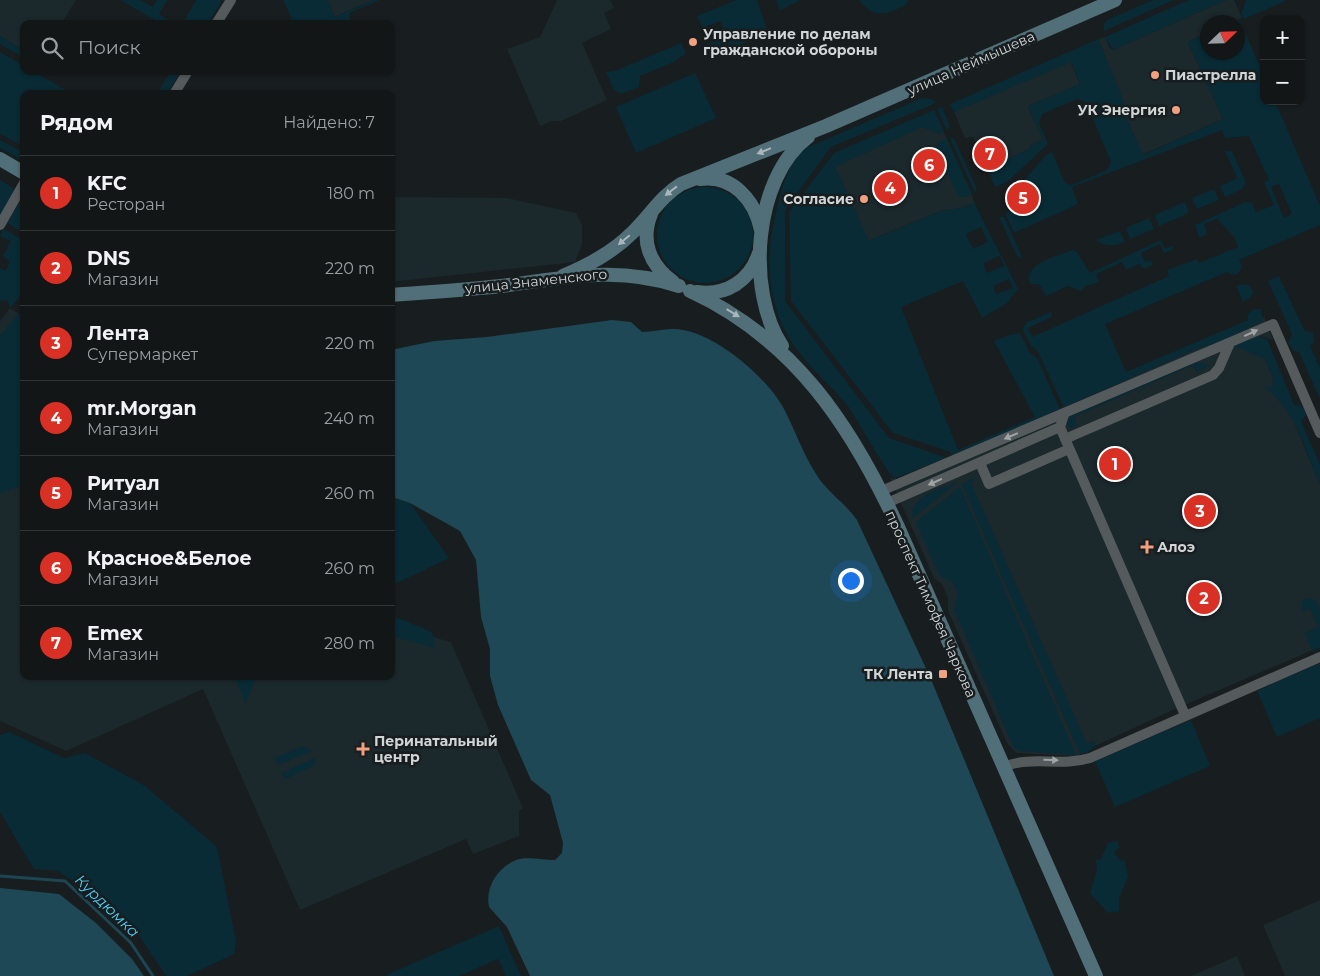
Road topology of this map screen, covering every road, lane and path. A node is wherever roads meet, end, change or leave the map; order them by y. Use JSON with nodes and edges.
{"nodes":[{"id":1,"x":231,"y":0,"type":"edge"},
{"id":2,"x":1116,"y":0,"type":"edge"},
{"id":3,"x":218,"y":20,"type":"edge"},
{"id":4,"x":186,"y":75,"type":"edge"},
{"id":5,"x":176,"y":90,"type":"edge"},
{"id":6,"x":826,"y":126,"type":"junction"},
{"id":7,"x":0,"y":159,"type":"edge"},
{"id":8,"x":20,"y":171,"type":"edge"},
{"id":9,"x":688,"y":181,"type":"junction"},
{"id":10,"x":20,"y":190,"type":"edge"},
{"id":11,"x":657,"y":205,"type":"junction"},
{"id":12,"x":0,"y":225,"type":"edge"},
{"id":13,"x":762,"y":233,"type":"junction"},
{"id":14,"x":760,"y":248,"type":"junction"},
{"id":15,"x":563,"y":276,"type":"junction"},
{"id":16,"x":684,"y":288,"type":"junction"},
{"id":17,"x":395,"y":295,"type":"edge"},
{"id":18,"x":1230,"y":343,"type":"junction"},
{"id":19,"x":794,"y":363,"type":"junction"},
{"id":20,"x":1060,"y":416,"type":"junction"},
{"id":21,"x":1060,"y":427,"type":"junction"},
{"id":22,"x":1320,"y":433,"type":"edge"},
{"id":23,"x":1065,"y":439,"type":"junction"},
{"id":24,"x":1069,"y":449,"type":"junction"},
{"id":25,"x":980,"y":463,"type":"junction"},
{"id":26,"x":884,"y":497,"type":"junction"},
{"id":27,"x":1320,"y":657,"type":"edge"},
{"id":28,"x":1185,"y":715,"type":"junction"},
{"id":29,"x":1003,"y":767,"type":"junction"},
{"id":30,"x":1096,"y":976,"type":"edge"}],
"edges":[{"from":1,"to":3,"type":"street"},
{"from":2,"to":6,"type":"main road","name":"улица Неймышева"},
{"from":4,"to":5,"type":"street"},
{"from":6,"to":9,"type":"main road","one_way":true},
{"from":6,"to":13,"type":"main road"},
{"from":7,"to":8,"type":"main road"},
{"from":9,"to":11,"type":"main road","one_way":true},
{"from":9,"to":13,"type":"main road"},
{"from":10,"to":12,"type":"street"},
{"from":11,"to":15,"type":"main road","one_way":true},
{"from":11,"to":16,"type":"main road"},
{"from":13,"to":14,"type":"main road"},
{"from":14,"to":16,"type":"main road"},
{"from":14,"to":19,"type":"main road"},
{"from":15,"to":16,"type":"main road","name":"улица Знаменского"},
{"from":15,"to":17,"type":"main road","name":"улица Знаменского"},
{"from":16,"to":19,"type":"main road","name":"проспект Тимофея Чаркова","one_way":true},
{"from":18,"to":20,"type":"street"},
{"from":18,"to":22,"type":"street","one_way":true},
{"from":18,"to":23,"type":"street"},
{"from":19,"to":26,"type":"main road","name":"проспект Тимофея Чаркова"},
{"from":20,"to":21,"type":"street"},
{"from":20,"to":26,"type":"street","one_way":true},
{"from":21,"to":23,"type":"street"},
{"from":21,"to":25,"type":"street"},
{"from":23,"to":24,"type":"street"},
{"from":24,"to":25,"type":"street"},
{"from":24,"to":28,"type":"street"},
{"from":25,"to":26,"type":"street","one_way":true},
{"from":26,"to":29,"type":"main road","name":"проспект Тимофея Чаркова"},
{"from":27,"to":28,"type":"street"},
{"from":29,"to":28,"type":"street","one_way":true},
{"from":29,"to":30,"type":"main road","name":"проспект Тимофея Чаркова"}]}
